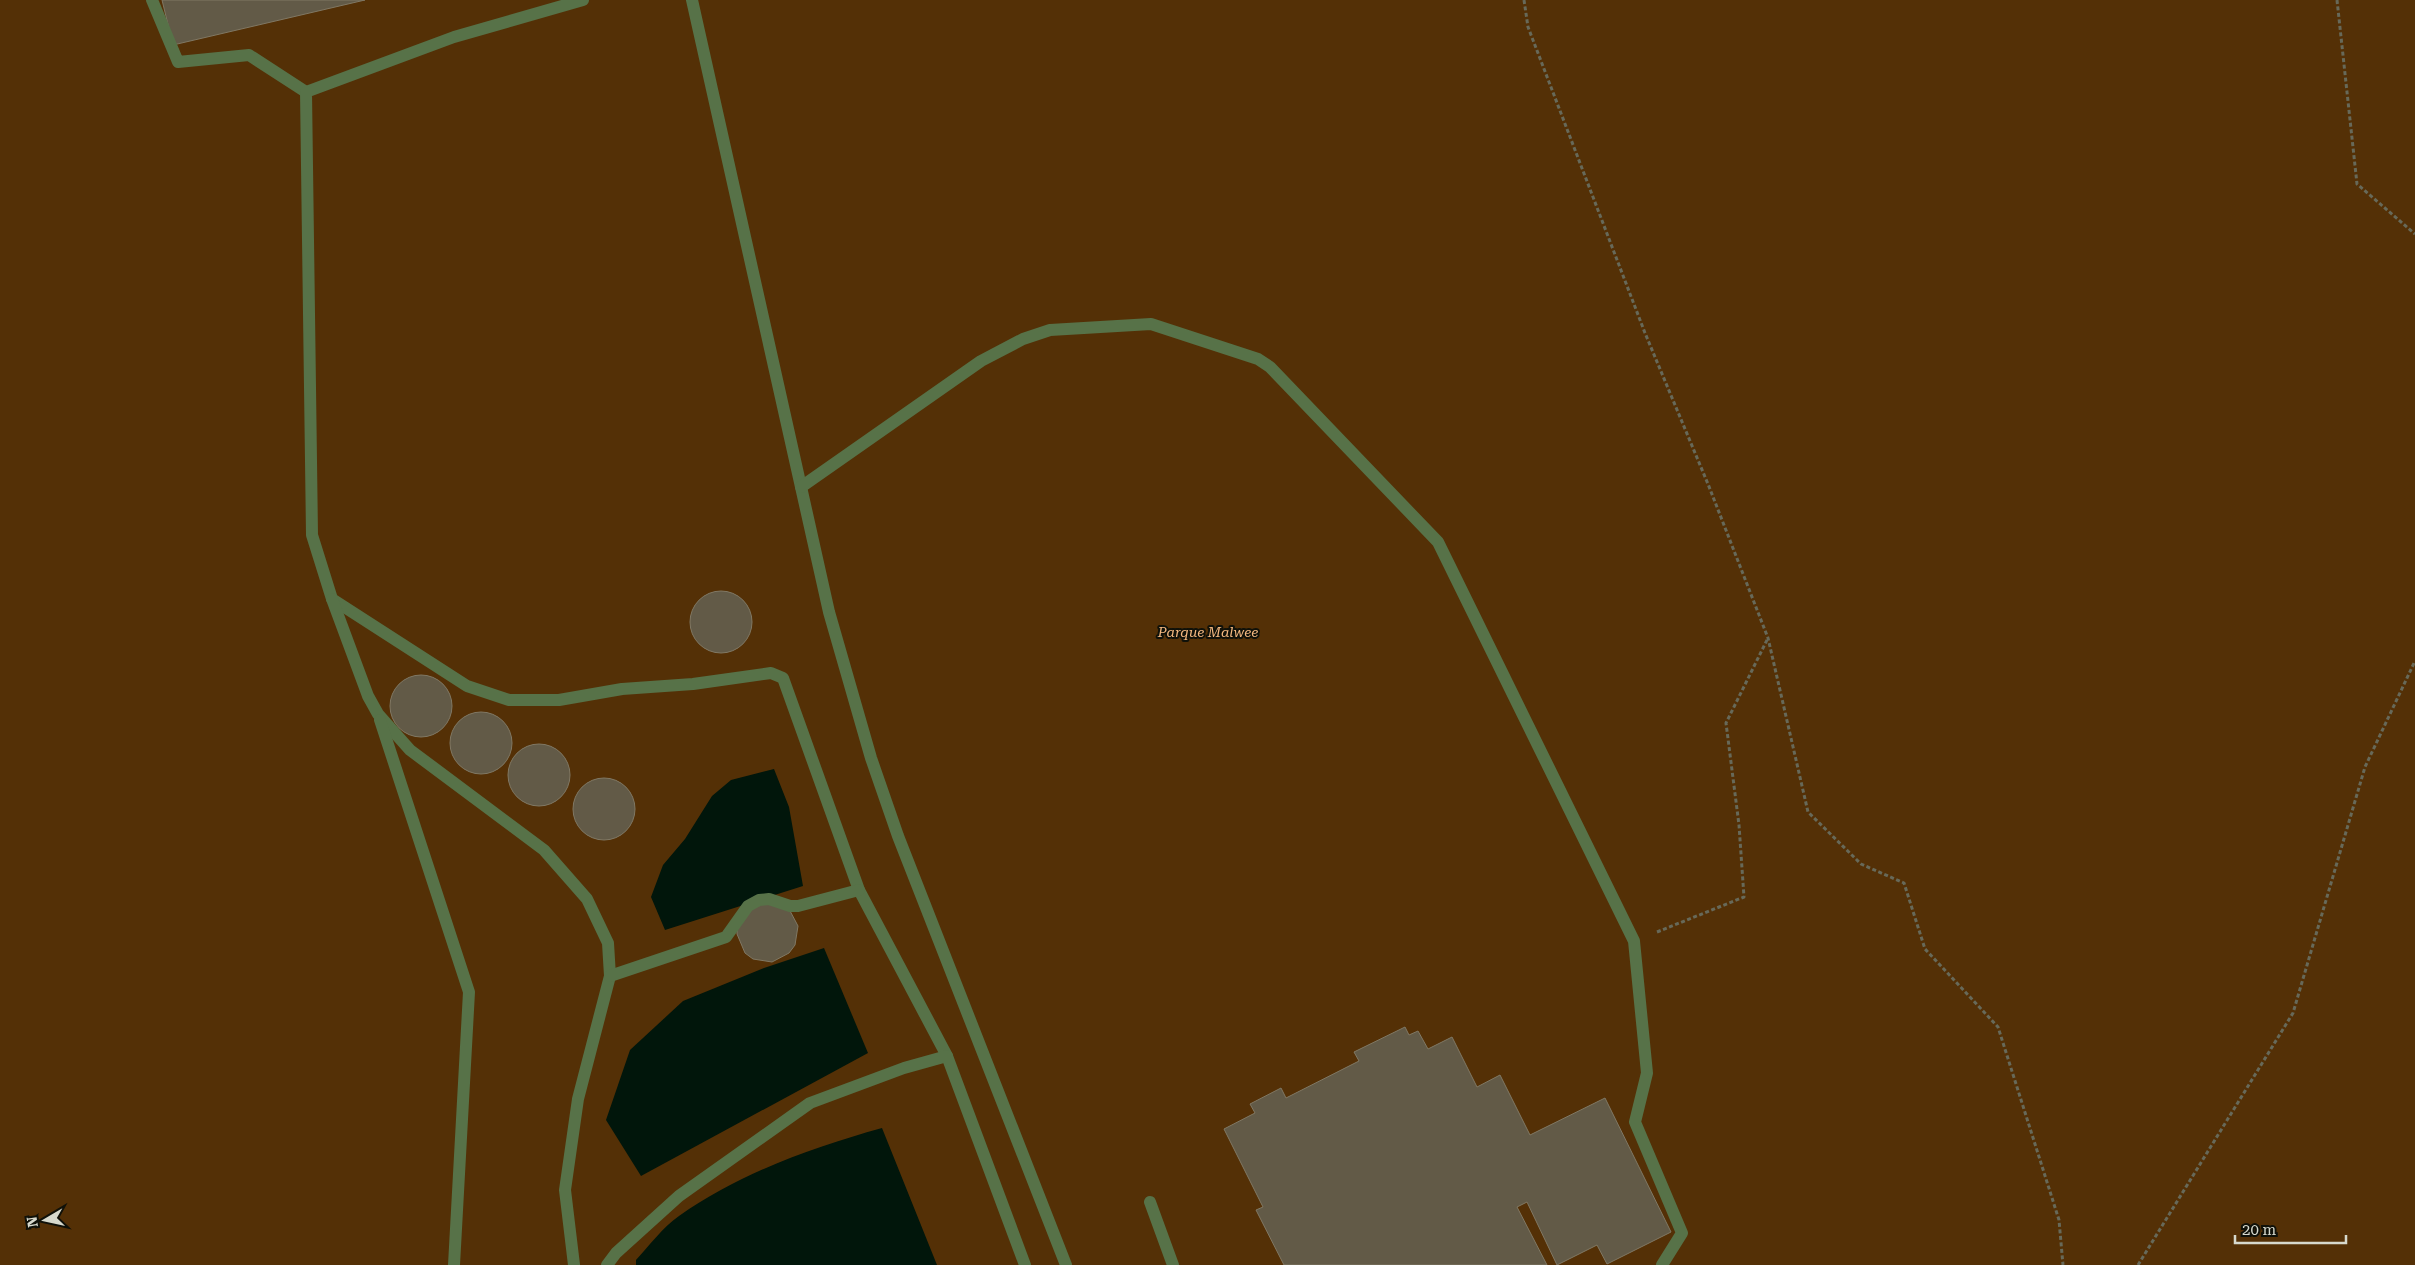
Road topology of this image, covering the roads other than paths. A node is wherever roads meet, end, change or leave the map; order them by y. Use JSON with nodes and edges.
{"nodes":[{"id":1,"x":152,"y":0,"type":"edge"},
{"id":2,"x":583,"y":0,"type":"edge"},
{"id":3,"x":692,"y":0,"type":"edge"},
{"id":4,"x":306,"y":92,"type":"junction"},
{"id":5,"x":801,"y":487,"type":"junction"},
{"id":6,"x":332,"y":599,"type":"junction"},
{"id":7,"x":378,"y":714,"type":"junction"},
{"id":8,"x":860,"y":890,"type":"junction"},
{"id":9,"x":610,"y":976,"type":"junction"},
{"id":10,"x":947,"y":1056,"type":"junction"},
{"id":11,"x":1150,"y":1202,"type":"dead end"},
{"id":12,"x":454,"y":1265,"type":"edge"},
{"id":13,"x":574,"y":1265,"type":"edge"},
{"id":14,"x":607,"y":1265,"type":"edge"},
{"id":15,"x":1024,"y":1265,"type":"edge"},
{"id":16,"x":1066,"y":1265,"type":"edge"},
{"id":17,"x":1172,"y":1265,"type":"edge"},
{"id":18,"x":1662,"y":1265,"type":"edge"}],
"edges":[{"from":1,"to":4,"type":"lane"},
{"from":2,"to":4,"type":"lane"},
{"from":3,"to":5,"type":"lane"},
{"from":4,"to":6,"type":"lane"},
{"from":5,"to":16,"type":"lane"},
{"from":5,"to":18,"type":"lane"},
{"from":6,"to":7,"type":"lane"},
{"from":6,"to":8,"type":"lane"},
{"from":7,"to":9,"type":"lane"},
{"from":7,"to":12,"type":"lane"},
{"from":8,"to":9,"type":"lane"},
{"from":8,"to":10,"type":"lane"},
{"from":9,"to":13,"type":"lane"},
{"from":10,"to":14,"type":"lane"},
{"from":10,"to":15,"type":"lane"},
{"from":11,"to":17,"type":"lane"}]}
